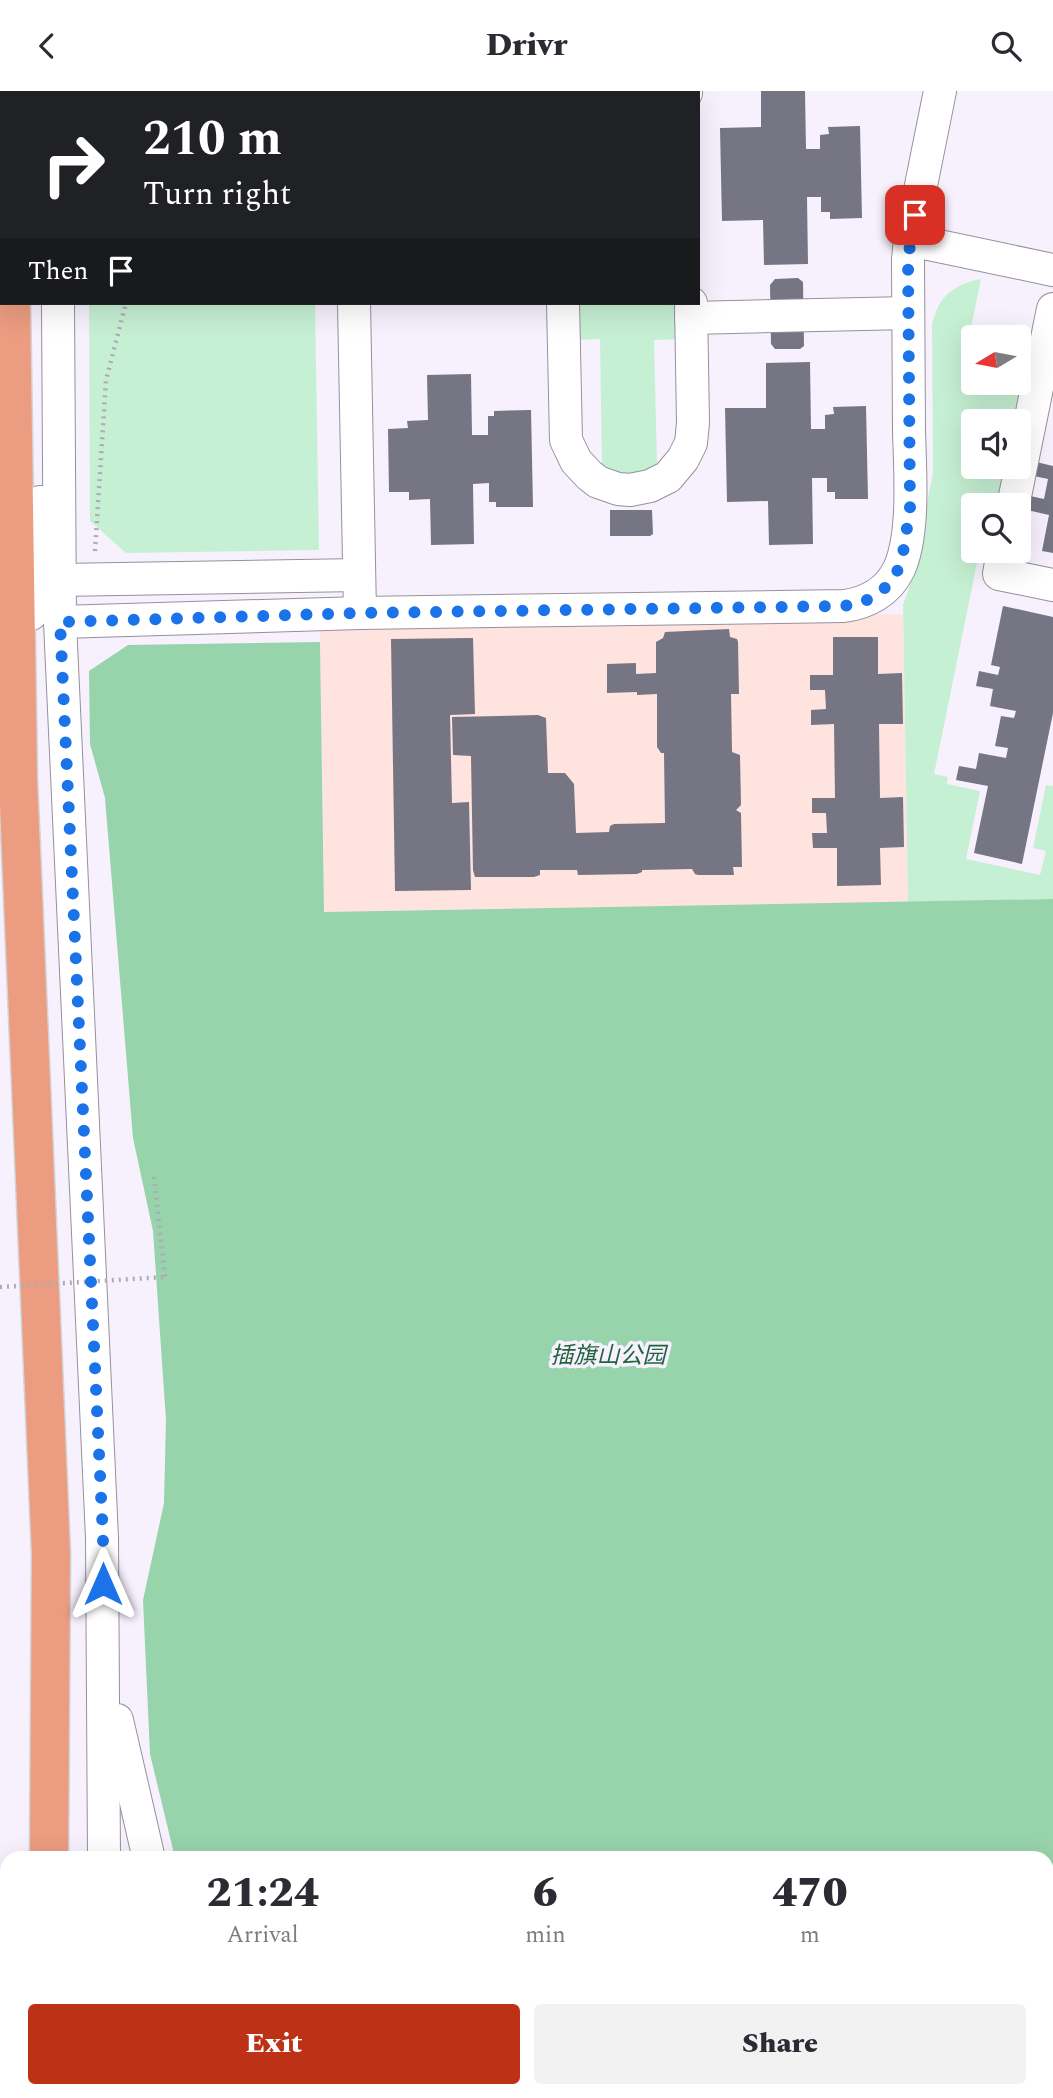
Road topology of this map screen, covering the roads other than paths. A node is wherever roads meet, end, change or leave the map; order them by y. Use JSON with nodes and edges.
{"nodes":[{"id":1,"x":940,"y":91,"type":"edge"},
{"id":2,"x":910,"y":240,"type":"junction"},
{"id":3,"x":1053,"y":270,"type":"edge"},
{"id":4,"x":11,"y":305,"type":"edge"},
{"id":5,"x":57,"y":305,"type":"edge"},
{"id":6,"x":57,"y":305,"type":"edge"},
{"id":7,"x":354,"y":305,"type":"edge"},
{"id":8,"x":563,"y":305,"type":"edge"},
{"id":9,"x":1053,"y":309,"type":"edge"},
{"id":10,"x":691,"y":310,"type":"edge"},
{"id":11,"x":908,"y":313,"type":"junction"},
{"id":12,"x":1016,"y":493,"type":"edge"},
{"id":13,"x":1001,"y":563,"type":"edge"},
{"id":14,"x":359,"y":575,"type":"junction"},
{"id":15,"x":59,"y":580,"type":"junction"},
{"id":16,"x":1053,"y":585,"type":"edge"},
{"id":17,"x":360,"y":613,"type":"junction"},
{"id":18,"x":60,"y":622,"type":"junction"},
{"id":19,"x":18,"y":780,"type":"junction"},
{"id":20,"x":103,"y":1653,"type":"junction"},
{"id":21,"x":49,"y":1851,"type":"edge"},
{"id":22,"x":104,"y":1851,"type":"edge"},
{"id":23,"x":147,"y":1851,"type":"edge"}],
"edges":[{"from":1,"to":2,"type":"street"},
{"from":2,"to":3,"type":"street"},
{"from":2,"to":11,"type":"street"},
{"from":4,"to":19,"type":"highway"},
{"from":5,"to":19,"type":"street"},
{"from":6,"to":15,"type":"street"},
{"from":7,"to":14,"type":"street"},
{"from":8,"to":10,"type":"street"},
{"from":9,"to":12,"type":"street"},
{"from":10,"to":11,"type":"street"},
{"from":11,"to":17,"type":"street"},
{"from":13,"to":16,"type":"street"},
{"from":14,"to":15,"type":"street"},
{"from":14,"to":17,"type":"street"},
{"from":15,"to":18,"type":"street"},
{"from":17,"to":18,"type":"street"},
{"from":18,"to":20,"type":"street"},
{"from":19,"to":21,"type":"highway"},
{"from":20,"to":22,"type":"street"},
{"from":20,"to":23,"type":"street"}]}
